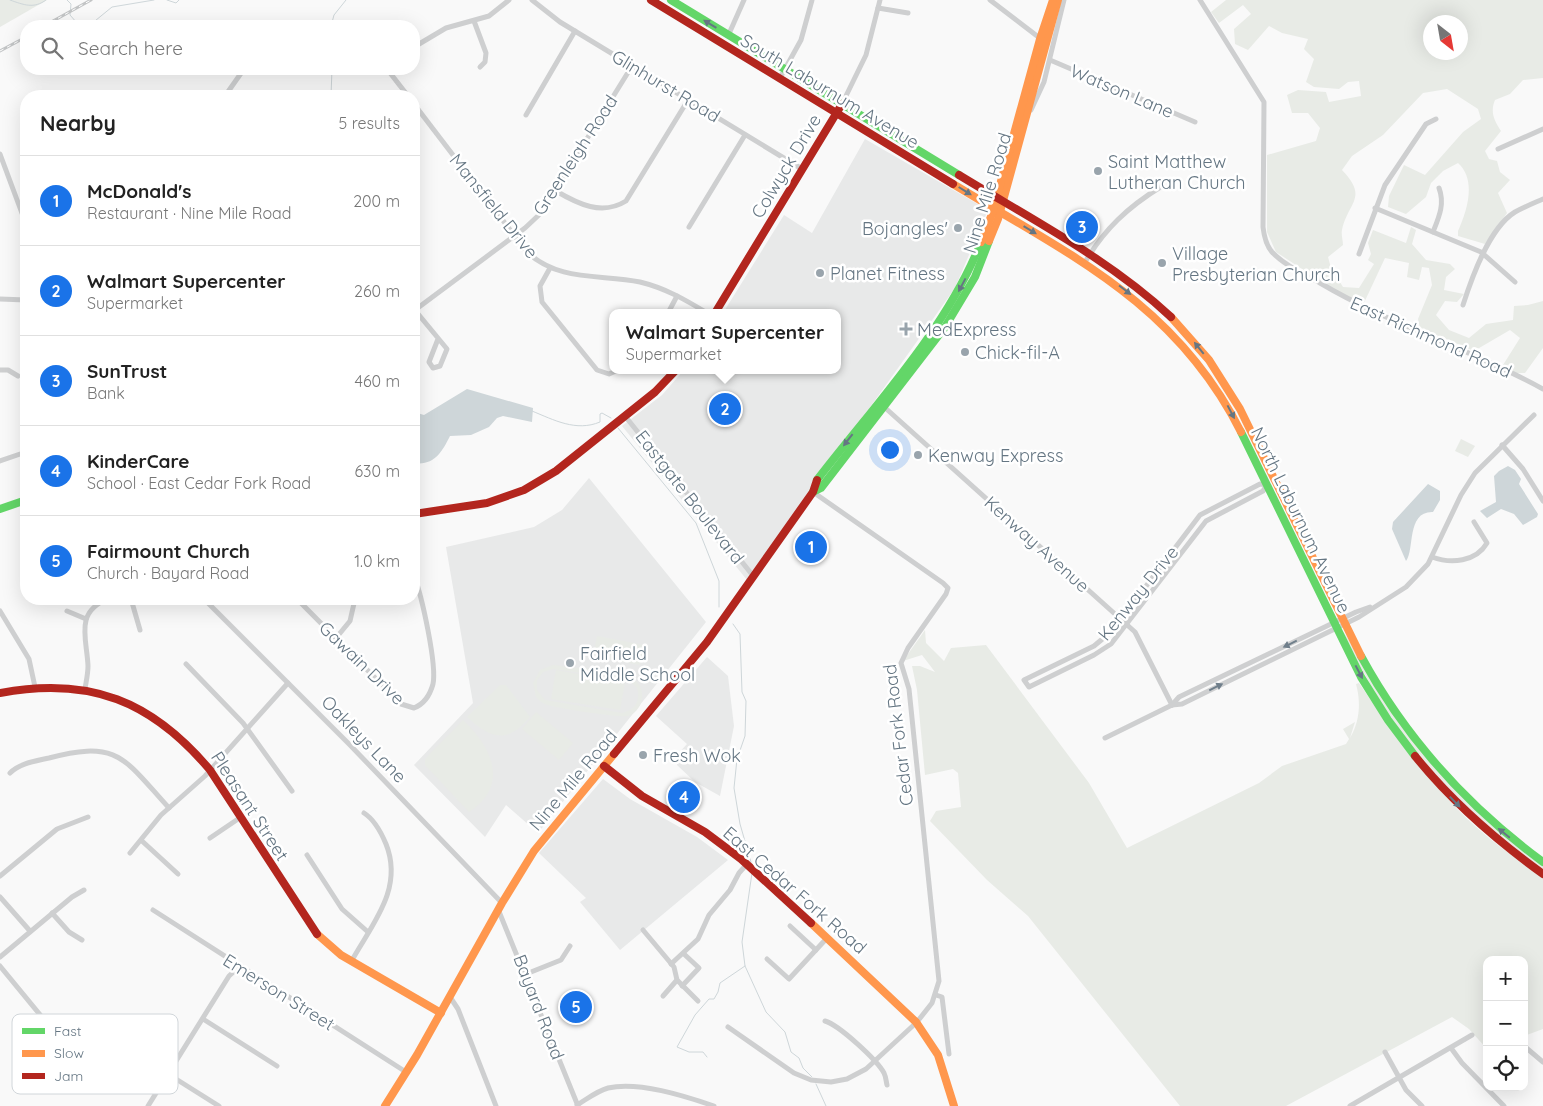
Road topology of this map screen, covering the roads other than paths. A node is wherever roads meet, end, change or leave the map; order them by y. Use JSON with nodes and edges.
{"nodes":[{"id":1,"x":509,"y":0,"type":"edge"},
{"id":2,"x":532,"y":0,"type":"edge"},
{"id":3,"x":651,"y":0,"type":"edge"},
{"id":4,"x":672,"y":0,"type":"edge"},
{"id":5,"x":744,"y":0,"type":"edge"},
{"id":6,"x":812,"y":0,"type":"edge"},
{"id":7,"x":880,"y":0,"type":"edge"},
{"id":8,"x":990,"y":0,"type":"edge"},
{"id":9,"x":1053,"y":0,"type":"edge"},
{"id":10,"x":1058,"y":0,"type":"edge"},
{"id":11,"x":1064,"y":0,"type":"edge"},
{"id":12,"x":1200,"y":0,"type":"edge"},
{"id":13,"x":878,"y":8,"type":"junction"},
{"id":14,"x":667,"y":10,"type":"junction"},
{"id":15,"x":908,"y":13,"type":"dead end"},
{"id":16,"x":474,"y":21,"type":"junction"},
{"id":17,"x":575,"y":31,"type":"junction"},
{"id":18,"x":728,"y":35,"type":"junction"},
{"id":19,"x":1047,"y":40,"type":"junction"},
{"id":20,"x":420,"y":43,"type":"edge"},
{"id":21,"x":723,"y":44,"type":"junction"},
{"id":22,"x":1050,"y":60,"type":"junction"},
{"id":23,"x":632,"y":66,"type":"junction"},
{"id":24,"x":480,"y":67,"type":"dead end"},
{"id":25,"x":785,"y":69,"type":"junction"},
{"id":26,"x":240,"y":75,"type":"edge"},
{"id":27,"x":391,"y":75,"type":"edge"},
{"id":28,"x":780,"y":78,"type":"junction"},
{"id":29,"x":229,"y":90,"type":"edge"},
{"id":30,"x":403,"y":90,"type":"edge"},
{"id":31,"x":688,"y":100,"type":"junction"},
{"id":32,"x":842,"y":104,"type":"junction"},
{"id":33,"x":420,"y":112,"type":"edge"},
{"id":34,"x":836,"y":113,"type":"junction"},
{"id":35,"x":526,"y":114,"type":"dead end"},
{"id":36,"x":1026,"y":117,"type":"junction"},
{"id":37,"x":1436,"y":119,"type":"dead end"},
{"id":38,"x":1194,"y":122,"type":"dead end"},
{"id":39,"x":1543,"y":129,"type":"edge"},
{"id":40,"x":745,"y":135,"type":"junction"},
{"id":41,"x":1498,"y":149,"type":"dead end"},
{"id":42,"x":0,"y":154,"type":"edge"},
{"id":43,"x":905,"y":155,"type":"junction"},
{"id":44,"x":928,"y":156,"type":"junction"},
{"id":45,"x":802,"y":169,"type":"junction"},
{"id":46,"x":1162,"y":186,"type":"dead end"},
{"id":47,"x":1440,"y":188,"type":"dead end"},
{"id":48,"x":556,"y":191,"type":"junction"},
{"id":49,"x":1543,"y":199,"type":"edge"},
{"id":50,"x":1000,"y":201,"type":"junction"},
{"id":51,"x":20,"y":208,"type":"edge"},
{"id":52,"x":1375,"y":208,"type":"junction"},
{"id":53,"x":997,"y":210,"type":"junction"},
{"id":54,"x":689,"y":227,"type":"dead end"},
{"id":55,"x":1433,"y":232,"type":"junction"},
{"id":56,"x":514,"y":236,"type":"junction"},
{"id":57,"x":1359,"y":254,"type":"dead end"},
{"id":58,"x":1483,"y":254,"type":"junction"},
{"id":59,"x":1089,"y":255,"type":"junction"},
{"id":60,"x":1084,"y":264,"type":"junction"},
{"id":61,"x":550,"y":268,"type":"junction"},
{"id":62,"x":1514,"y":282,"type":"dead end"},
{"id":63,"x":677,"y":296,"type":"junction"},
{"id":64,"x":0,"y":300,"type":"edge"},
{"id":65,"x":20,"y":300,"type":"edge"},
{"id":66,"x":420,"y":305,"type":"edge"},
{"id":67,"x":1463,"y":305,"type":"dead end"},
{"id":68,"x":670,"y":309,"type":"edge"},
{"id":69,"x":700,"y":309,"type":"edge"},
{"id":70,"x":716,"y":309,"type":"edge"},
{"id":71,"x":420,"y":317,"type":"edge"},
{"id":72,"x":438,"y":340,"type":"junction"},
{"id":73,"x":0,"y":370,"type":"edge"},
{"id":74,"x":609,"y":374,"type":"edge"},
{"id":75,"x":672,"y":374,"type":"edge"},
{"id":76,"x":18,"y":376,"type":"dead end"},
{"id":77,"x":1543,"y":390,"type":"edge"},
{"id":78,"x":881,"y":404,"type":"junction"},
{"id":79,"x":1534,"y":414,"type":"dead end"},
{"id":80,"x":625,"y":416,"type":"junction"},
{"id":81,"x":1502,"y":445,"type":"junction"},
{"id":82,"x":20,"y":454,"type":"edge"},
{"id":83,"x":0,"y":461,"type":"edge"},
{"id":84,"x":1276,"y":481,"type":"junction"},
{"id":85,"x":1266,"y":485,"type":"junction"},
{"id":86,"x":813,"y":492,"type":"junction"},
{"id":87,"x":1543,"y":501,"type":"edge"},
{"id":88,"x":20,"y":502,"type":"edge"},
{"id":89,"x":0,"y":509,"type":"edge"},
{"id":90,"x":420,"y":513,"type":"edge"},
{"id":91,"x":1474,"y":522,"type":"dead end"},
{"id":92,"x":1432,"y":557,"type":"junction"},
{"id":93,"x":754,"y":578,"type":"junction"},
{"id":94,"x":420,"y":596,"type":"edge"},
{"id":95,"x":98,"y":605,"type":"edge"},
{"id":96,"x":133,"y":605,"type":"edge"},
{"id":97,"x":210,"y":605,"type":"edge"},
{"id":98,"x":303,"y":605,"type":"edge"},
{"id":99,"x":354,"y":605,"type":"edge"},
{"id":100,"x":67,"y":610,"type":"dead end"},
{"id":101,"x":0,"y":611,"type":"edge"},
{"id":102,"x":86,"y":619,"type":"junction"},
{"id":103,"x":1121,"y":620,"type":"junction"},
{"id":104,"x":3,"y":621,"type":"edge"},
{"id":105,"x":1344,"y":621,"type":"junction"},
{"id":106,"x":1127,"y":625,"type":"junction"},
{"id":107,"x":1335,"y":625,"type":"junction"},
{"id":108,"x":140,"y":630,"type":"dead end"},
{"id":109,"x":336,"y":638,"type":"junction"},
{"id":110,"x":186,"y":664,"type":"dead end"},
{"id":111,"x":288,"y":684,"type":"junction"},
{"id":112,"x":35,"y":687,"type":"junction"},
{"id":113,"x":85,"y":689,"type":"junction"},
{"id":114,"x":0,"y":693,"type":"edge"},
{"id":115,"x":1172,"y":705,"type":"junction"},
{"id":116,"x":247,"y":728,"type":"junction"},
{"id":117,"x":1105,"y":738,"type":"dead end"},
{"id":118,"x":604,"y":766,"type":"junction"},
{"id":119,"x":210,"y":770,"type":"junction"},
{"id":120,"x":10,"y":773,"type":"dead end"},
{"id":121,"x":292,"y":791,"type":"dead end"},
{"id":122,"x":169,"y":808,"type":"junction"},
{"id":123,"x":364,"y":812,"type":"dead end"},
{"id":124,"x":88,"y":817,"type":"dead end"},
{"id":125,"x":241,"y":817,"type":"junction"},
{"id":126,"x":210,"y":838,"type":"dead end"},
{"id":127,"x":142,"y":841,"type":"junction"},
{"id":128,"x":130,"y":853,"type":"dead end"},
{"id":129,"x":307,"y":855,"type":"dead end"},
{"id":130,"x":1543,"y":862,"type":"edge"},
{"id":131,"x":747,"y":864,"type":"junction"},
{"id":132,"x":178,"y":874,"type":"dead end"},
{"id":133,"x":1543,"y":874,"type":"edge"},
{"id":134,"x":0,"y":876,"type":"edge"},
{"id":135,"x":84,"y":890,"type":"dead end"},
{"id":136,"x":0,"y":896,"type":"edge"},
{"id":137,"x":500,"y":906,"type":"junction"},
{"id":138,"x":153,"y":910,"type":"dead end"},
{"id":139,"x":52,"y":913,"type":"junction"},
{"id":140,"x":790,"y":926,"type":"dead end"},
{"id":141,"x":643,"y":930,"type":"dead end"},
{"id":142,"x":30,"y":931,"type":"junction"},
{"id":143,"x":368,"y":932,"type":"junction"},
{"id":144,"x":827,"y":938,"type":"junction"},
{"id":145,"x":82,"y":940,"type":"dead end"},
{"id":146,"x":570,"y":946,"type":"dead end"},
{"id":147,"x":816,"y":950,"type":"junction"},
{"id":148,"x":684,"y":954,"type":"junction"},
{"id":149,"x":0,"y":957,"type":"edge"},
{"id":150,"x":767,"y":959,"type":"dead end"},
{"id":151,"x":351,"y":962,"type":"junction"},
{"id":152,"x":671,"y":964,"type":"junction"},
{"id":153,"x":0,"y":966,"type":"edge"},
{"id":154,"x":239,"y":967,"type":"junction"},
{"id":155,"x":526,"y":974,"type":"junction"},
{"id":156,"x":677,"y":980,"type":"junction"},
{"id":157,"x":682,"y":986,"type":"junction"},
{"id":158,"x":936,"y":995,"type":"junction"},
{"id":159,"x":662,"y":996,"type":"dead end"},
{"id":160,"x":450,"y":997,"type":"junction"},
{"id":161,"x":698,"y":1001,"type":"dead end"},
{"id":162,"x":441,"y":1013,"type":"junction"},
{"id":163,"x":39,"y":1014,"type":"edge"},
{"id":164,"x":202,"y":1019,"type":"junction"},
{"id":165,"x":824,"y":1021,"type":"dead end"},
{"id":166,"x":917,"y":1022,"type":"junction"},
{"id":167,"x":728,"y":1027,"type":"dead end"},
{"id":168,"x":1472,"y":1036,"type":"dead end"},
{"id":169,"x":1451,"y":1048,"type":"junction"},
{"id":170,"x":1528,"y":1049,"type":"edge"},
{"id":171,"x":1385,"y":1052,"type":"dead end"},
{"id":172,"x":949,"y":1054,"type":"dead end"},
{"id":173,"x":178,"y":1058,"type":"edge"},
{"id":174,"x":874,"y":1062,"type":"junction"},
{"id":175,"x":1543,"y":1062,"type":"edge"},
{"id":176,"x":277,"y":1066,"type":"dead end"},
{"id":177,"x":406,"y":1072,"type":"junction"},
{"id":178,"x":1399,"y":1078,"type":"junction"},
{"id":179,"x":178,"y":1080,"type":"edge"},
{"id":180,"x":886,"y":1085,"type":"dead end"},
{"id":181,"x":156,"y":1094,"type":"edge"},
{"id":182,"x":387,"y":1105,"type":"edge"},
{"id":183,"x":577,"y":1105,"type":"edge"},
{"id":184,"x":148,"y":1106,"type":"edge"},
{"id":185,"x":219,"y":1106,"type":"edge"},
{"id":186,"x":496,"y":1106,"type":"edge"},
{"id":187,"x":714,"y":1106,"type":"edge"},
{"id":188,"x":954,"y":1106,"type":"edge"},
{"id":189,"x":1351,"y":1106,"type":"edge"},
{"id":190,"x":1422,"y":1106,"type":"edge"},
{"id":191,"x":1504,"y":1106,"type":"edge"}],
"edges":[{"from":1,"to":16,"type":"street"},
{"from":2,"to":17,"type":"street","name":"Glinhurst Road"},
{"from":3,"to":14,"type":"main road","name":"South Laburnum Avenue"},
{"from":4,"to":14,"type":"street"},
{"from":18,"to":4,"type":"main road","name":"South Laburnum Avenue","one_way":true},
{"from":5,"to":18,"type":"street"},
{"from":6,"to":25,"type":"street"},
{"from":7,"to":13,"type":"street","name":"Colwyck Drive"},
{"from":8,"to":19,"type":"street"},
{"from":9,"to":19,"type":"main road","name":"Nine Mile Road"},
{"from":10,"to":19,"type":"main road","name":"Nine Mile Road"},
{"from":11,"to":19,"type":"street","name":"Watson Lane"},
{"from":12,"to":77,"type":"street","name":"East Richmond Road"},
{"from":13,"to":15,"type":"street"},
{"from":13,"to":32,"type":"street","name":"Colwyck Drive"},
{"from":14,"to":21,"type":"main road","name":"South Laburnum Avenue"},
{"from":16,"to":20,"type":"street"},
{"from":16,"to":24,"type":"street"},
{"from":17,"to":23,"type":"street","name":"Glinhurst Road"},
{"from":17,"to":35,"type":"street"},
{"from":18,"to":21,"type":"street"},
{"from":18,"to":25,"type":"main road","name":"South Laburnum Avenue"},
{"from":19,"to":22,"type":"street","name":"Watson Lane"},
{"from":19,"to":36,"type":"main road","name":"Nine Mile Road"},
{"from":19,"to":50,"type":"main road","name":"Nine Mile Road"},
{"from":21,"to":28,"type":"main road","name":"South Laburnum Avenue"},
{"from":22,"to":36,"type":"street","name":"Watson Lane"},
{"from":22,"to":38,"type":"street","name":"Watson Lane"},
{"from":23,"to":31,"type":"street","name":"Glinhurst Road"},
{"from":23,"to":48,"type":"street","name":"Greenleigh Road"},
{"from":25,"to":28,"type":"street"},
{"from":25,"to":32,"type":"main road","name":"South Laburnum Avenue"},
{"from":26,"to":29,"type":"street"},
{"from":27,"to":30,"type":"street"},
{"from":28,"to":34,"type":"main road","name":"South Laburnum Avenue"},
{"from":31,"to":40,"type":"street","name":"Glinhurst Road"},
{"from":31,"to":48,"type":"street"},
{"from":32,"to":34,"type":"main road","name":"Colwyck Drive"},
{"from":32,"to":44,"type":"main road","name":"South Laburnum Avenue"},
{"from":33,"to":56,"type":"street","name":"Mansfield Drive"},
{"from":34,"to":43,"type":"main road","name":"South Laburnum Avenue"},
{"from":34,"to":45,"type":"main road","name":"Colwyck Drive"},
{"from":36,"to":50,"type":"main road","name":"Nine Mile Road"},
{"from":37,"to":52,"type":"street"},
{"from":39,"to":41,"type":"street"},
{"from":40,"to":45,"type":"street","name":"Glinhurst Road"},
{"from":40,"to":54,"type":"street"},
{"from":42,"to":51,"type":"street"},
{"from":43,"to":44,"type":"main road"},
{"from":43,"to":53,"type":"main road","name":"South Laburnum Avenue","one_way":true},
{"from":44,"to":50,"type":"main road","name":"South Laburnum Avenue"},
{"from":45,"to":70,"type":"main road","name":"Colwyck Drive"},
{"from":46,"to":59,"type":"street"},
{"from":47,"to":55,"type":"street"},
{"from":48,"to":56,"type":"street","name":"Greenleigh Road"},
{"from":49,"to":58,"type":"street"},
{"from":50,"to":53,"type":"main road","name":"Nine Mile Road"},
{"from":50,"to":59,"type":"main road","name":"North Laburnum Avenue"},
{"from":52,"to":55,"type":"street"},
{"from":52,"to":57,"type":"street"},
{"from":53,"to":60,"type":"main road","name":"North Laburnum Avenue","one_way":true},
{"from":53,"to":78,"type":"main road","name":"Nine Mile Road"},
{"from":55,"to":58,"type":"street"},
{"from":56,"to":61,"type":"street","name":"Mansfield Drive"},
{"from":56,"to":66,"type":"street","name":"Greenleigh Road"},
{"from":58,"to":62,"type":"street"},
{"from":58,"to":67,"type":"street"},
{"from":59,"to":60,"type":"street"},
{"from":84,"to":59,"type":"main road","name":"North Laburnum Avenue","one_way":true},
{"from":60,"to":85,"type":"main road","name":"North Laburnum Avenue","one_way":true},
{"from":61,"to":63,"type":"street","name":"Mansfield Drive"},
{"from":61,"to":74,"type":"street"},
{"from":63,"to":68,"type":"street"},
{"from":63,"to":69,"type":"street","name":"Mansfield Drive"},
{"from":64,"to":65,"type":"street"},
{"from":71,"to":72,"type":"street"},
{"from":72,"to":72,"type":"street"},
{"from":73,"to":76,"type":"street"},
{"from":75,"to":80,"type":"main road"},
{"from":78,"to":86,"type":"main road","name":"Nine Mile Road"},
{"from":78,"to":103,"type":"street","name":"Kenway Avenue"},
{"from":79,"to":81,"type":"street"},
{"from":80,"to":90,"type":"main road"},
{"from":80,"to":93,"type":"street","name":"Eastgate Boulevard"},
{"from":81,"to":87,"type":"street"},
{"from":81,"to":92,"type":"street"},
{"from":82,"to":83,"type":"street"},
{"from":84,"to":85,"type":"street"},
{"from":84,"to":105,"type":"main road","name":"North Laburnum Avenue"},
{"from":85,"to":103,"type":"street","name":"Kenway Drive"},
{"from":85,"to":106,"type":"street","name":"Kenway Drive"},
{"from":85,"to":107,"type":"main road","name":"North Laburnum Avenue"},
{"from":86,"to":93,"type":"main road","name":"Nine Mile Road"},
{"from":86,"to":158,"type":"street","name":"Cedar Fork Road"},
{"from":88,"to":89,"type":"main road"},
{"from":91,"to":92,"type":"street"},
{"from":92,"to":105,"type":"street"},
{"from":93,"to":118,"type":"main road","name":"Nine Mile Road"},
{"from":94,"to":109,"type":"street","name":"Gawain Drive"},
{"from":95,"to":102,"type":"street"},
{"from":96,"to":108,"type":"street"},
{"from":97,"to":111,"type":"street","name":"Oakleys Lane"},
{"from":98,"to":109,"type":"street","name":"Gawain Drive"},
{"from":99,"to":109,"type":"street"},
{"from":100,"to":102,"type":"street"},
{"from":101,"to":104,"type":"street"},
{"from":102,"to":113,"type":"street"},
{"from":103,"to":106,"type":"street","name":"Kenway Avenue"},
{"from":103,"to":106,"type":"street","name":"Kenway Drive"},
{"from":104,"to":112,"type":"street"},
{"from":105,"to":107,"type":"street"},
{"from":130,"to":105,"type":"main road","name":"North Laburnum Avenue","one_way":true},
{"from":106,"to":115,"type":"street","name":"Kenway Avenue"},
{"from":107,"to":115,"type":"street"},
{"from":107,"to":133,"type":"main road","name":"North Laburnum Avenue","one_way":true},
{"from":110,"to":116,"type":"street"},
{"from":111,"to":116,"type":"street"},
{"from":111,"to":137,"type":"street","name":"Oakleys Lane"},
{"from":112,"to":113,"type":"main road","name":"Pleasant Street"},
{"from":112,"to":114,"type":"main road","name":"Pleasant Street"},
{"from":113,"to":119,"type":"main road","name":"Pleasant Street"},
{"from":115,"to":117,"type":"street"},
{"from":116,"to":119,"type":"street"},
{"from":116,"to":121,"type":"street"},
{"from":118,"to":131,"type":"main road","name":"East Cedar Fork Road"},
{"from":118,"to":137,"type":"main road","name":"Nine Mile Road"},
{"from":119,"to":122,"type":"street"},
{"from":119,"to":125,"type":"main road","name":"Pleasant Street"},
{"from":120,"to":122,"type":"street"},
{"from":122,"to":127,"type":"street"},
{"from":123,"to":143,"type":"street"},
{"from":124,"to":134,"type":"street"},
{"from":125,"to":126,"type":"street"},
{"from":125,"to":151,"type":"main road","name":"Pleasant Street"},
{"from":127,"to":128,"type":"street"},
{"from":127,"to":132,"type":"street"},
{"from":129,"to":143,"type":"street"},
{"from":131,"to":144,"type":"main road","name":"East Cedar Fork Road"},
{"from":131,"to":148,"type":"street"},
{"from":135,"to":139,"type":"street"},
{"from":136,"to":142,"type":"street"},
{"from":137,"to":155,"type":"street","name":"Bayard Road"},
{"from":137,"to":160,"type":"main road","name":"Nine Mile Road"},
{"from":138,"to":154,"type":"street","name":"Emerson Street"},
{"from":139,"to":142,"type":"street"},
{"from":139,"to":145,"type":"street"},
{"from":140,"to":147,"type":"street"},
{"from":141,"to":152,"type":"street"},
{"from":142,"to":149,"type":"street"},
{"from":143,"to":151,"type":"street"},
{"from":144,"to":147,"type":"street"},
{"from":144,"to":166,"type":"main road","name":"East Cedar Fork Road"},
{"from":146,"to":155,"type":"street"},
{"from":147,"to":150,"type":"street"},
{"from":148,"to":152,"type":"street"},
{"from":148,"to":157,"type":"street"},
{"from":151,"to":162,"type":"main road","name":"Pleasant Street"},
{"from":152,"to":156,"type":"street"},
{"from":153,"to":163,"type":"street"},
{"from":154,"to":164,"type":"street"},
{"from":154,"to":177,"type":"street","name":"Emerson Street"},
{"from":155,"to":183,"type":"street","name":"Bayard Road"},
{"from":156,"to":157,"type":"street"},
{"from":156,"to":159,"type":"street"},
{"from":157,"to":161,"type":"street"},
{"from":158,"to":166,"type":"street"},
{"from":158,"to":172,"type":"street","name":"Cedar Fork Road"},
{"from":160,"to":162,"type":"main road","name":"Nine Mile Road"},
{"from":160,"to":186,"type":"street"},
{"from":162,"to":177,"type":"main road","name":"Nine Mile Road"},
{"from":164,"to":173,"type":"street"},
{"from":164,"to":176,"type":"street"},
{"from":165,"to":174,"type":"street"},
{"from":166,"to":174,"type":"street"},
{"from":166,"to":188,"type":"main road","name":"East Cedar Fork Road"},
{"from":167,"to":174,"type":"street"},
{"from":168,"to":169,"type":"street"},
{"from":169,"to":178,"type":"street"},
{"from":169,"to":191,"type":"street"},
{"from":170,"to":175,"type":"street"},
{"from":171,"to":178,"type":"street"},
{"from":174,"to":180,"type":"street"},
{"from":177,"to":182,"type":"main road","name":"Nine Mile Road"},
{"from":178,"to":189,"type":"street"},
{"from":178,"to":190,"type":"street"},
{"from":179,"to":185,"type":"street"},
{"from":181,"to":184,"type":"street"},
{"from":183,"to":187,"type":"street"}]}
